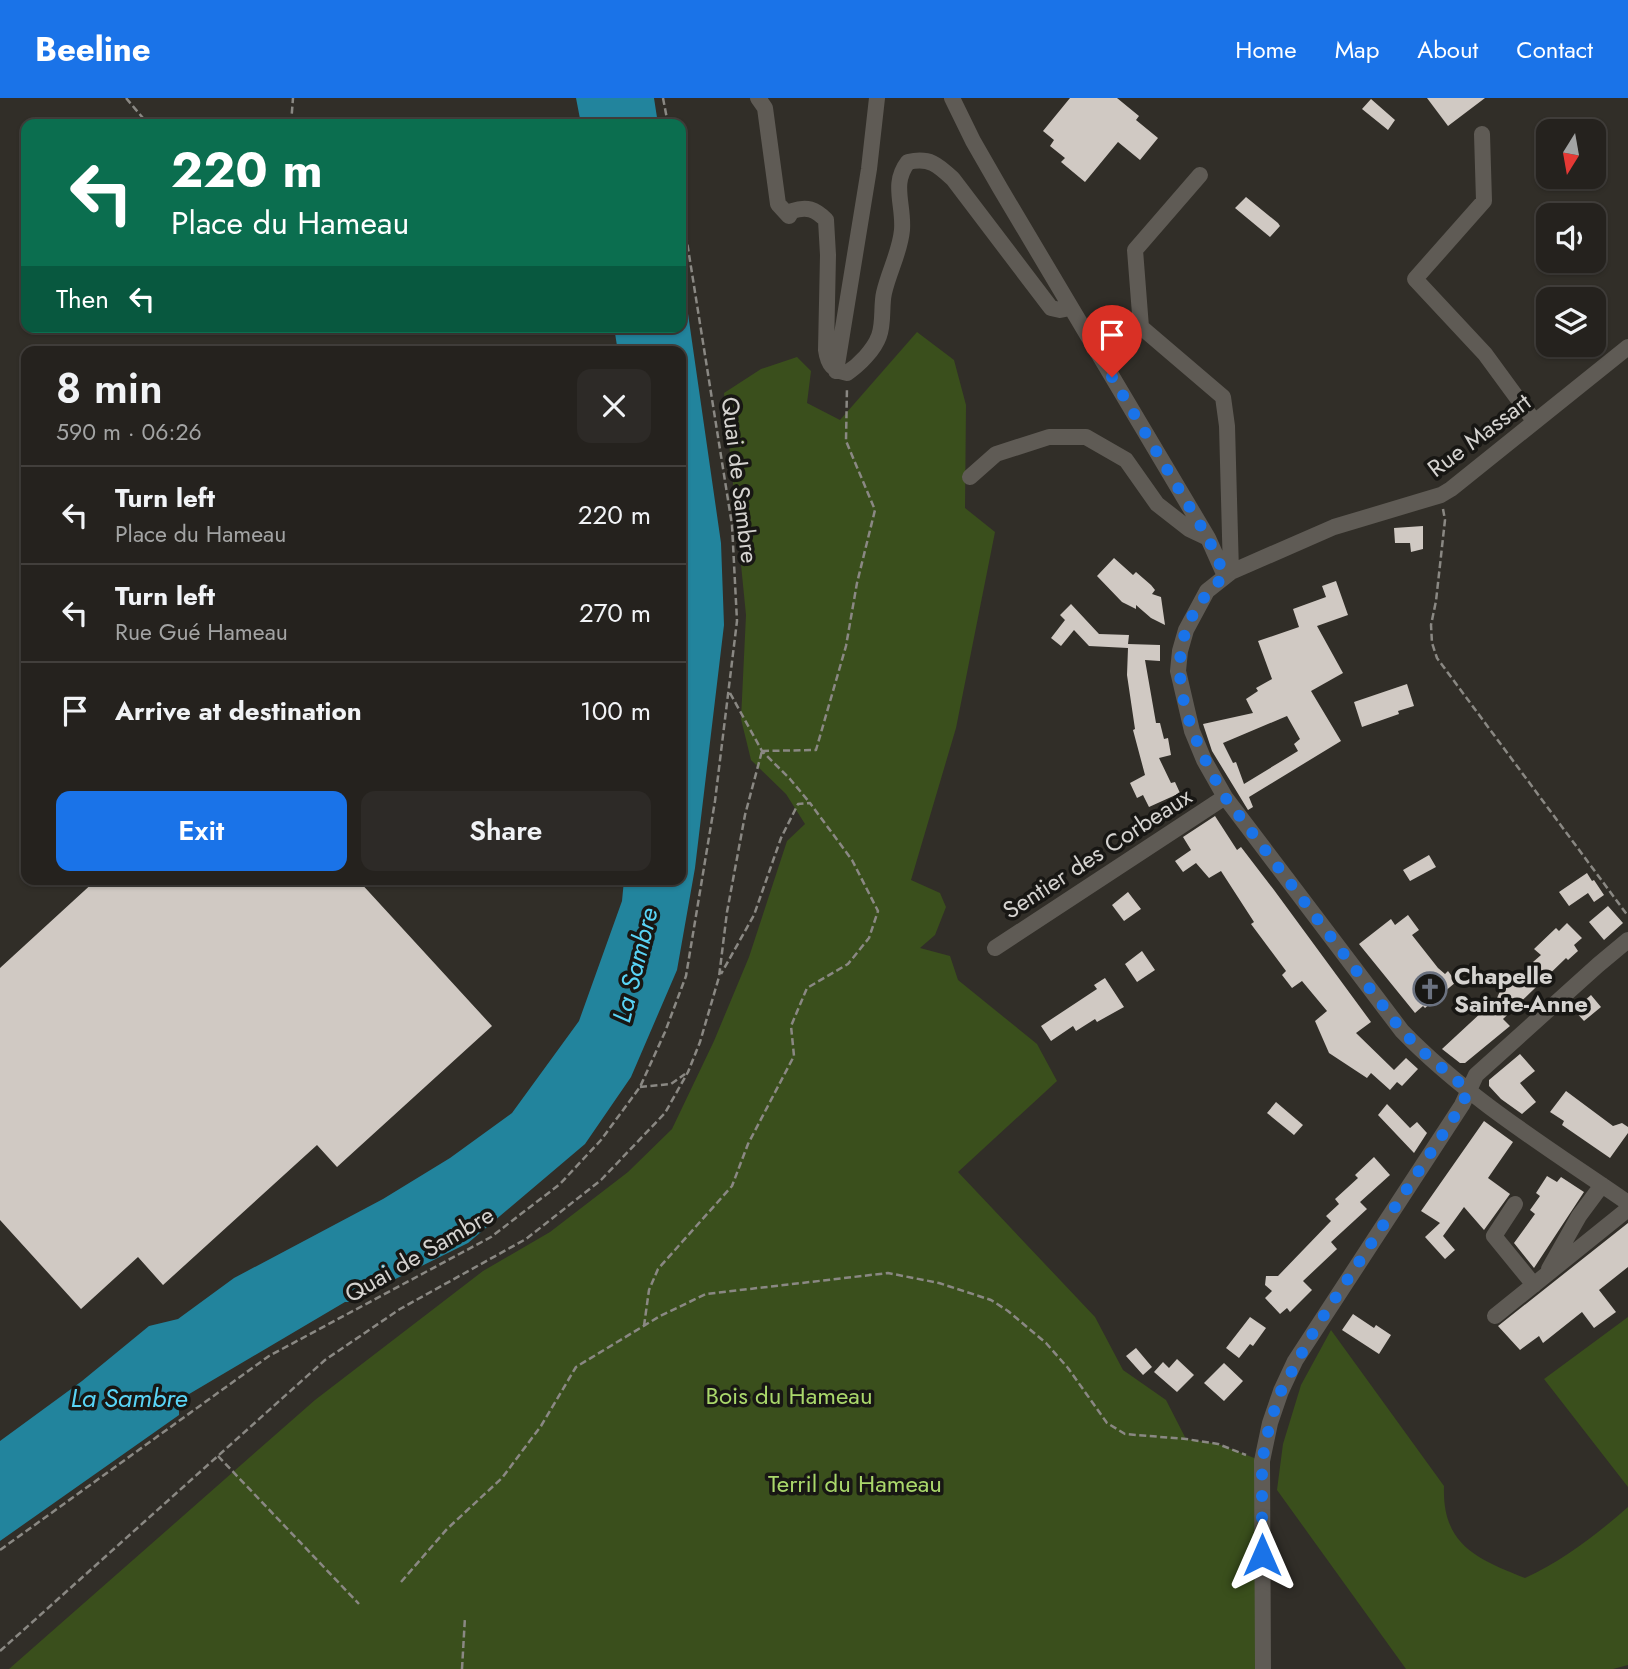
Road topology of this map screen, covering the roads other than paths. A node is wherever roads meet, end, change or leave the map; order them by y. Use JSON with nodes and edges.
{"nodes":[{"id":1,"x":877,"y":98,"type":"edge"},
{"id":2,"x":952,"y":98,"type":"edge"},
{"id":3,"x":765,"y":101,"type":"edge"},
{"id":4,"x":1482,"y":134,"type":"dead end"},
{"id":5,"x":1200,"y":174,"type":"dead end"},
{"id":6,"x":1070,"y":307,"type":"junction"},
{"id":7,"x":1628,"y":347,"type":"edge"},
{"id":8,"x":842,"y":372,"type":"junction"},
{"id":9,"x":1534,"y":421,"type":"junction"},
{"id":10,"x":970,"y":477,"type":"dead end"},
{"id":11,"x":1208,"y":538,"type":"junction"},
{"id":12,"x":1228,"y":574,"type":"junction"},
{"id":13,"x":1225,"y":797,"type":"junction"},
{"id":14,"x":1628,"y":940,"type":"edge"},
{"id":15,"x":995,"y":948,"type":"dead end"},
{"id":16,"x":1468,"y":1090,"type":"junction"},
{"id":17,"x":1602,"y":1185,"type":"junction"},
{"id":18,"x":1628,"y":1203,"type":"edge"},
{"id":19,"x":1515,"y":1205,"type":"dead end"},
{"id":20,"x":1628,"y":1209,"type":"edge"},
{"id":21,"x":1539,"y":1281,"type":"junction"},
{"id":22,"x":1495,"y":1316,"type":"dead end"},
{"id":23,"x":1263,"y":1669,"type":"edge"}],
"edges":[{"from":1,"to":8,"type":"street"},
{"from":2,"to":6,"type":"street"},
{"from":3,"to":8,"type":"street"},
{"from":4,"to":9,"type":"street"},
{"from":5,"to":12,"type":"street"},
{"from":6,"to":8,"type":"street"},
{"from":6,"to":11,"type":"street"},
{"from":7,"to":9,"type":"street","name":"Rue Massart"},
{"from":9,"to":12,"type":"street","name":"Rue Massart"},
{"from":10,"to":11,"type":"street"},
{"from":11,"to":12,"type":"street"},
{"from":12,"to":13,"type":"street"},
{"from":13,"to":15,"type":"street","name":"Sentier des Corbeaux"},
{"from":13,"to":16,"type":"street"},
{"from":14,"to":16,"type":"street"},
{"from":16,"to":17,"type":"street"},
{"from":16,"to":23,"type":"street"},
{"from":17,"to":18,"type":"street"},
{"from":17,"to":21,"type":"street"},
{"from":19,"to":21,"type":"street"},
{"from":20,"to":21,"type":"street"},
{"from":21,"to":22,"type":"street"}]}
